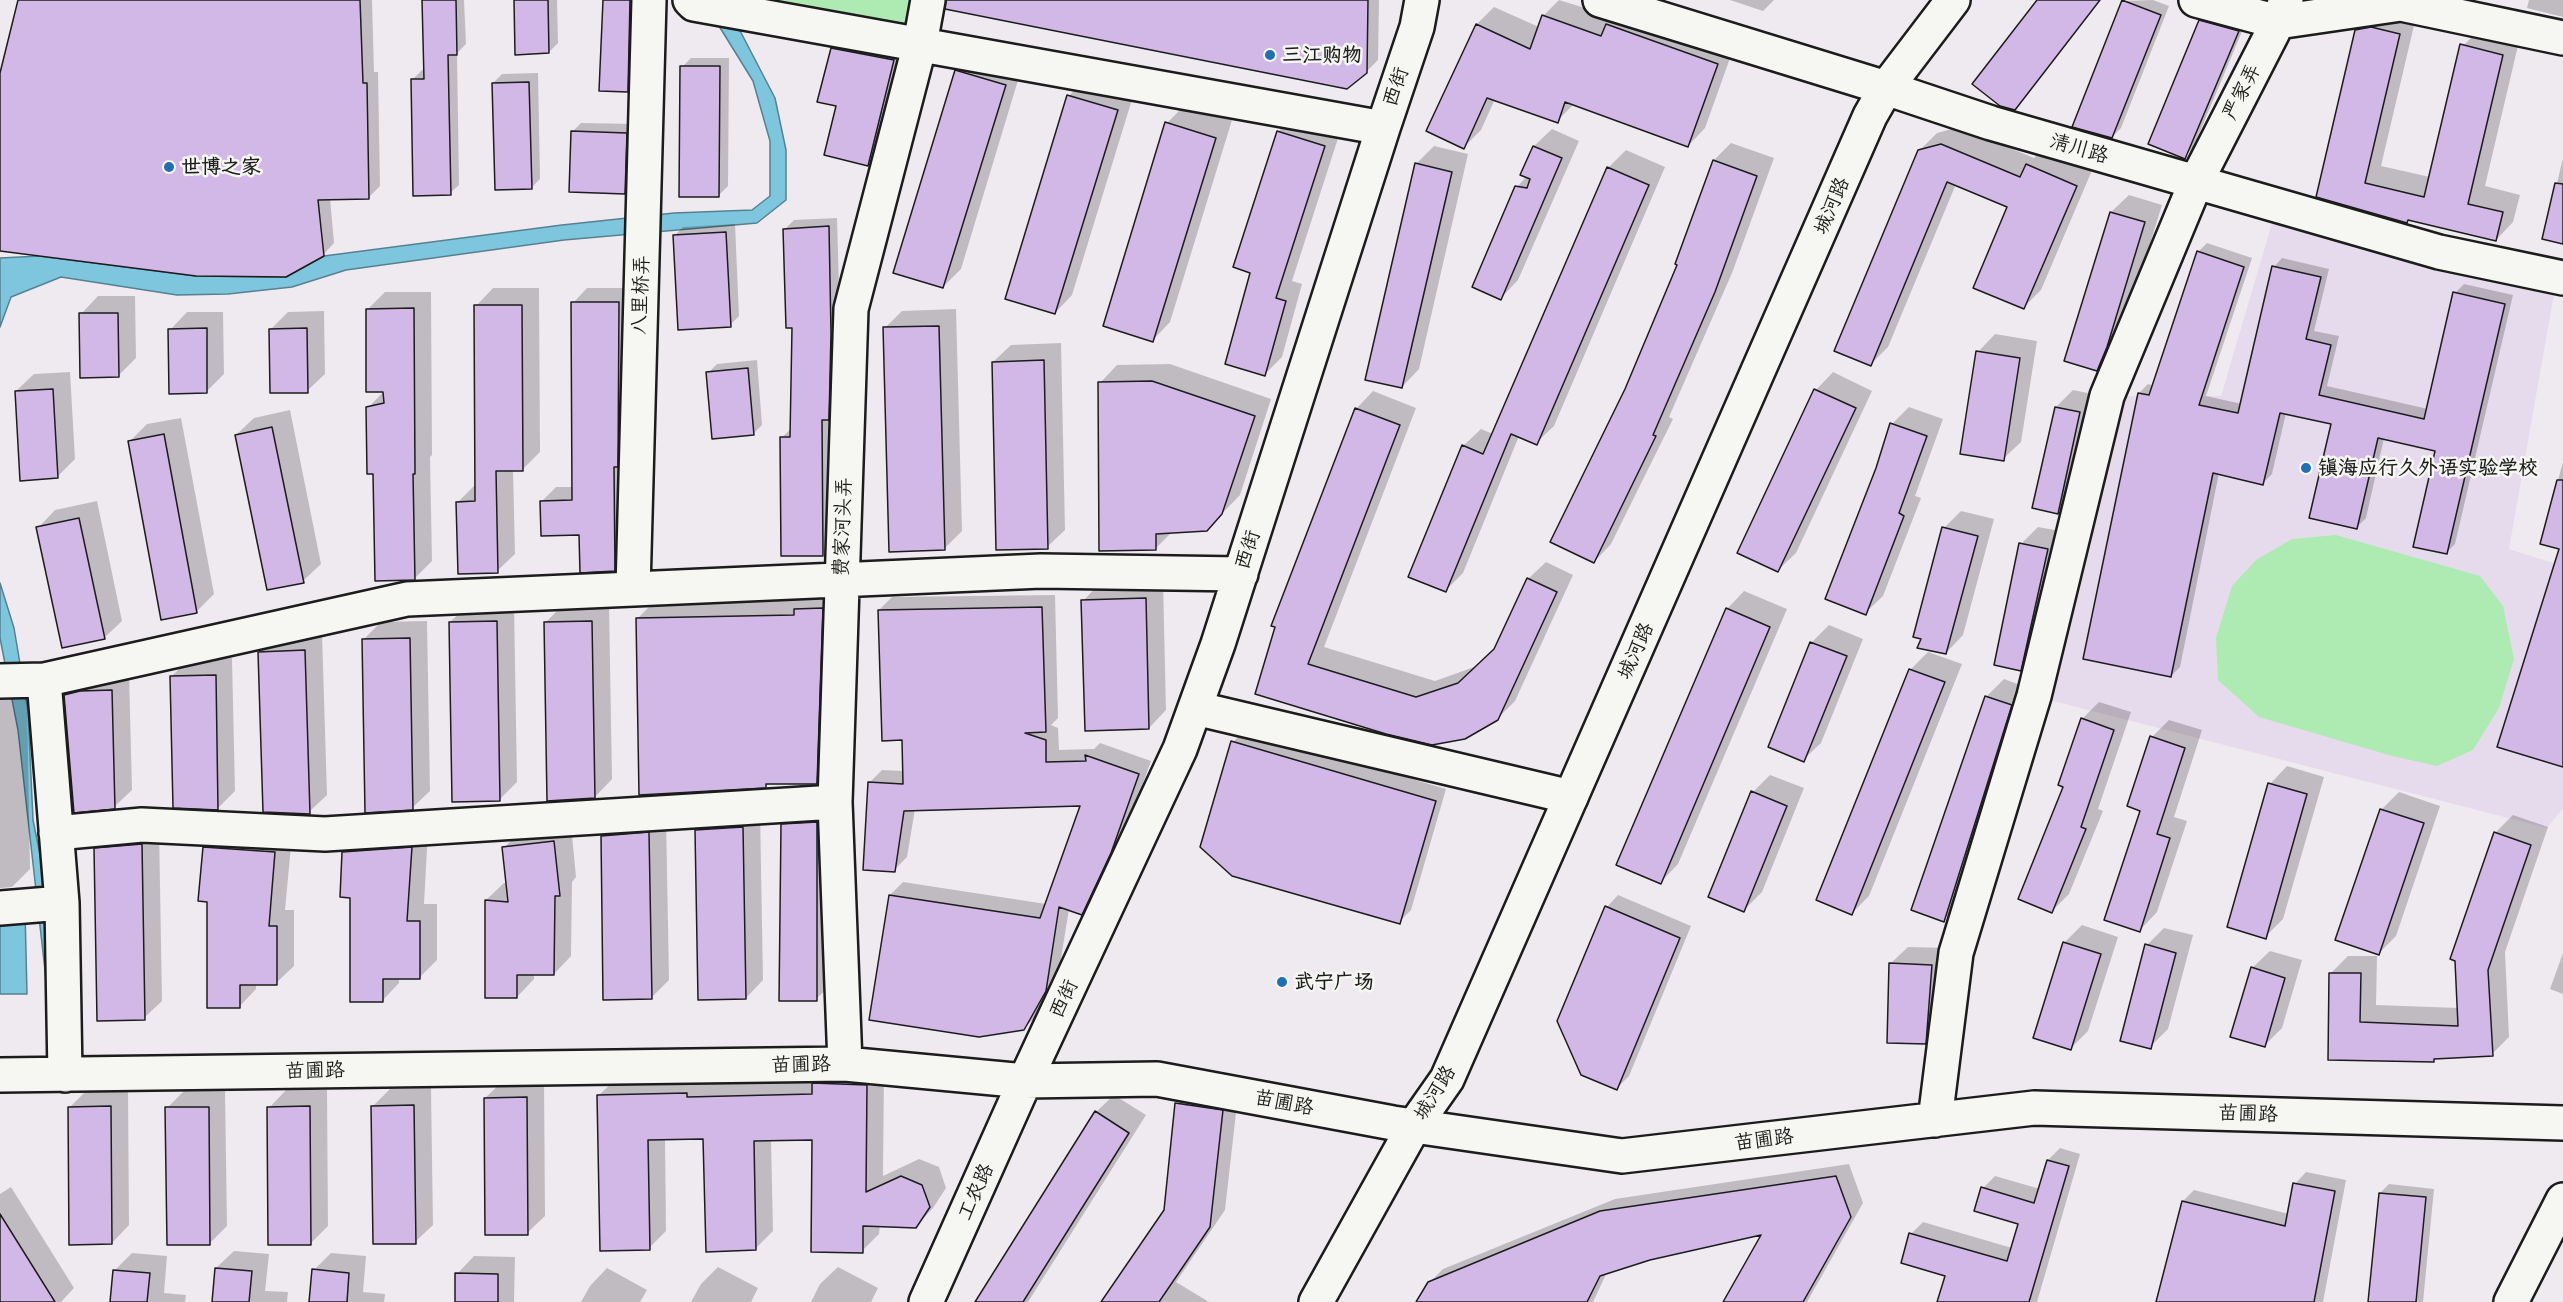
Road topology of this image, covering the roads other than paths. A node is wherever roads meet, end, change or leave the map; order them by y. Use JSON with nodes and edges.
{"nodes":[{"id":1,"x":649,"y":0,"type":"edge"},
{"id":2,"x":690,"y":0,"type":"edge"},
{"id":3,"x":928,"y":0,"type":"edge"},
{"id":4,"x":1422,"y":0,"type":"edge"},
{"id":5,"x":1600,"y":0,"type":"edge"},
{"id":6,"x":1953,"y":0,"type":"edge"},
{"id":7,"x":2196,"y":0,"type":"edge"},
{"id":8,"x":2282,"y":11,"type":"edge"},
{"id":9,"x":2563,"y":38,"type":"edge"},
{"id":10,"x":920,"y":44,"type":"junction"},
{"id":11,"x":1886,"y":88,"type":"junction"},
{"id":12,"x":1383,"y":128,"type":"junction"},
{"id":13,"x":2196,"y":182,"type":"junction"},
{"id":14,"x":2563,"y":278,"type":"edge"},
{"id":15,"x":1241,"y":574,"type":"junction"},
{"id":16,"x":840,"y":580,"type":"junction"},
{"id":17,"x":633,"y":589,"type":"junction"},
{"id":18,"x":44,"y":680,"type":"junction"},
{"id":19,"x":0,"y":681,"type":"edge"},
{"id":20,"x":1195,"y":708,"type":"junction"},
{"id":21,"x":1571,"y":797,"type":"junction"},
{"id":22,"x":835,"y":802,"type":"junction"},
{"id":23,"x":56,"y":833,"type":"junction"},
{"id":24,"x":62,"y":903,"type":"junction"},
{"id":25,"x":0,"y":908,"type":"edge"},
{"id":26,"x":845,"y":1064,"type":"junction"},
{"id":27,"x":0,"y":1075,"type":"edge"},
{"id":28,"x":65,"y":1075,"type":"junction"},
{"id":29,"x":1025,"y":1082,"type":"junction"},
{"id":30,"x":1935,"y":1120,"type":"junction"},
{"id":31,"x":2563,"y":1123,"type":"edge"},
{"id":32,"x":1414,"y":1126,"type":"junction"},
{"id":33,"x":2563,"y":1200,"type":"edge"},
{"id":34,"x":926,"y":1302,"type":"edge"},
{"id":35,"x":1316,"y":1302,"type":"edge"},
{"id":36,"x":2511,"y":1302,"type":"edge"}],
"edges":[{"from":1,"to":17,"type":"street","name":"八里桥弄"},
{"from":2,"to":10,"type":"street"},
{"from":3,"to":10,"type":"street","name":"费家河头弄"},
{"from":4,"to":12,"type":"street","name":"西街"},
{"from":5,"to":11,"type":"street","name":"清川路"},
{"from":6,"to":11,"type":"street","name":"城河路"},
{"from":7,"to":8,"type":"street"},
{"from":8,"to":9,"type":"street"},
{"from":8,"to":13,"type":"street","name":"严家弄"},
{"from":10,"to":12,"type":"street"},
{"from":10,"to":16,"type":"street","name":"费家河头弄"},
{"from":11,"to":13,"type":"street","name":"清川路"},
{"from":11,"to":21,"type":"street","name":"城河路"},
{"from":12,"to":15,"type":"street","name":"西街"},
{"from":13,"to":14,"type":"street","name":"清川路"},
{"from":13,"to":30,"type":"street","name":"严家弄"},
{"from":15,"to":16,"type":"street"},
{"from":15,"to":20,"type":"street","name":"西街"},
{"from":16,"to":17,"type":"street"},
{"from":16,"to":22,"type":"street","name":"费家河头弄"},
{"from":17,"to":18,"type":"street"},
{"from":18,"to":19,"type":"street"},
{"from":18,"to":23,"type":"street"},
{"from":20,"to":21,"type":"street"},
{"from":20,"to":29,"type":"street","name":"西街"},
{"from":21,"to":32,"type":"street","name":"城河路"},
{"from":22,"to":23,"type":"street"},
{"from":22,"to":26,"type":"street","name":"费家河头弄"},
{"from":23,"to":24,"type":"street"},
{"from":24,"to":25,"type":"street"},
{"from":24,"to":28,"type":"street"},
{"from":26,"to":28,"type":"street","name":"苗圃路"},
{"from":26,"to":29,"type":"street","name":"苗圃路"},
{"from":27,"to":28,"type":"street","name":"苗圃路"},
{"from":29,"to":32,"type":"street","name":"苗圃路"},
{"from":29,"to":34,"type":"street","name":"工农路"},
{"from":30,"to":31,"type":"street","name":"苗圃路"},
{"from":30,"to":32,"type":"street","name":"苗圃路"},
{"from":32,"to":35,"type":"street","name":"城河路"},
{"from":33,"to":36,"type":"street"}]}
